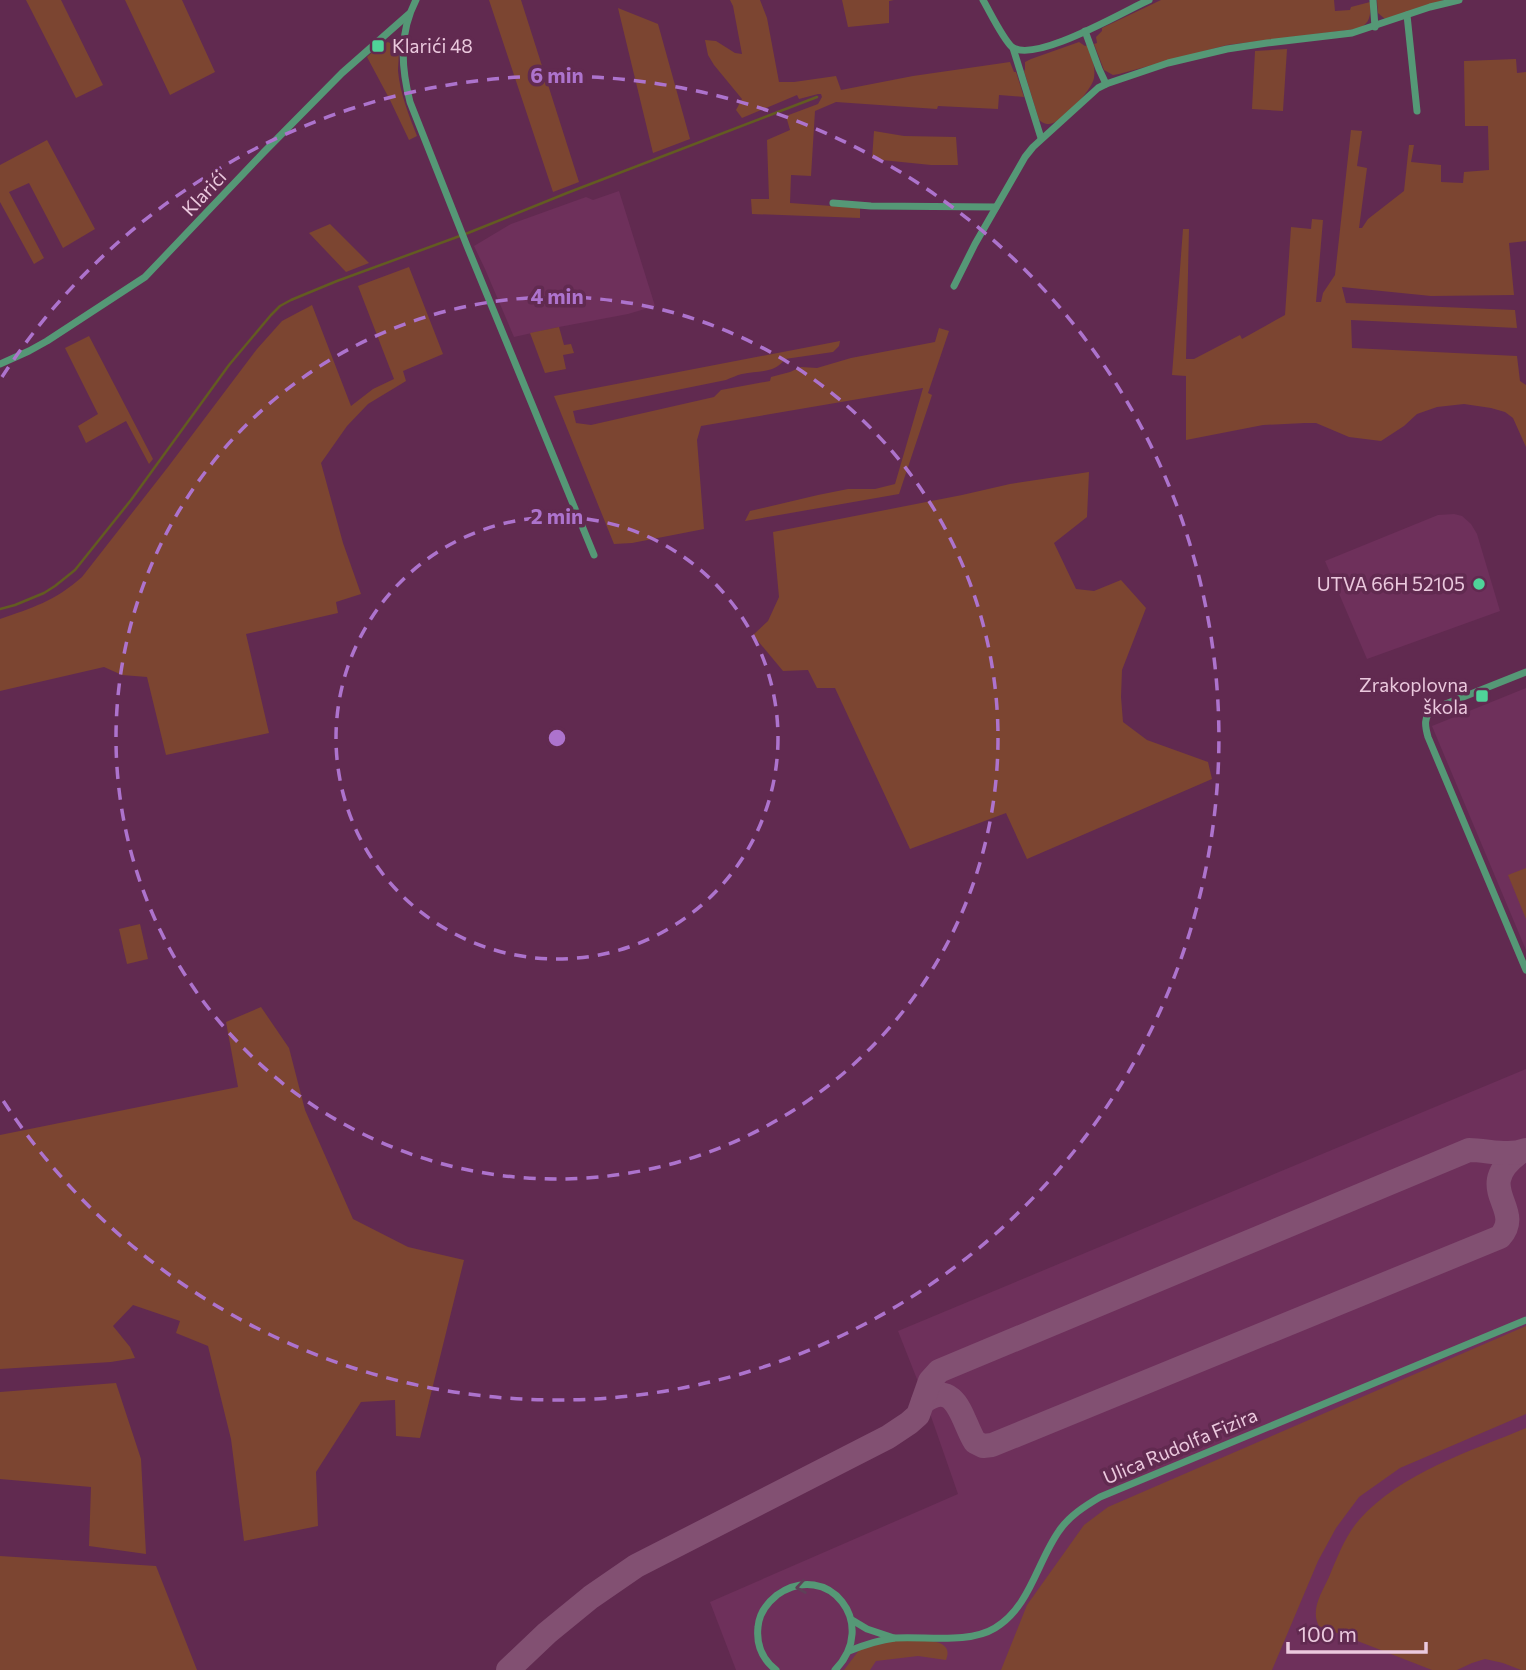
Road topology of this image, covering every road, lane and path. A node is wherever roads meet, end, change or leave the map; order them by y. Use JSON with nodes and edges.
{"nodes":[{"id":1,"x":416,"y":0,"type":"edge"},
{"id":2,"x":983,"y":0,"type":"edge"},
{"id":3,"x":1149,"y":0,"type":"edge"},
{"id":4,"x":1373,"y":0,"type":"edge"},
{"id":5,"x":1459,"y":0,"type":"edge"},
{"id":6,"x":409,"y":14,"type":"junction"},
{"id":7,"x":1407,"y":15,"type":"junction"},
{"id":8,"x":1375,"y":27,"type":"junction"},
{"id":9,"x":1085,"y":32,"type":"junction"},
{"id":10,"x":1013,"y":47,"type":"junction"},
{"id":11,"x":1105,"y":83,"type":"junction"},
{"id":12,"x":1417,"y":111,"type":"dead end"},
{"id":13,"x":1041,"y":138,"type":"junction"},
{"id":14,"x":833,"y":203,"type":"dead end"},
{"id":15,"x":996,"y":207,"type":"junction"},
{"id":16,"x":954,"y":286,"type":"dead end"},
{"id":17,"x":0,"y":364,"type":"edge"},
{"id":18,"x":594,"y":555,"type":"dead end"},
{"id":19,"x":1526,"y":672,"type":"edge"},
{"id":20,"x":1526,"y":970,"type":"edge"},
{"id":21,"x":1526,"y":1320,"type":"edge"},
{"id":22,"x":852,"y":1620,"type":"junction"},
{"id":23,"x":894,"y":1638,"type":"junction"},
{"id":24,"x":849,"y":1651,"type":"junction"},
{"id":25,"x":766,"y":1666,"type":"edge"},
{"id":26,"x":776,"y":1670,"type":"edge"},
{"id":27,"x":835,"y":1670,"type":"edge"}],
"edges":[{"from":1,"to":6,"type":"street"},
{"from":2,"to":10,"type":"street"},
{"from":3,"to":9,"type":"street"},
{"from":4,"to":8,"type":"street"},
{"from":5,"to":7,"type":"street"},
{"from":6,"to":17,"type":"street","name":"Klarići"},
{"from":6,"to":18,"type":"street"},
{"from":7,"to":8,"type":"street"},
{"from":7,"to":12,"type":"street"},
{"from":8,"to":11,"type":"street"},
{"from":9,"to":10,"type":"street"},
{"from":9,"to":11,"type":"street"},
{"from":10,"to":13,"type":"street"},
{"from":11,"to":13,"type":"street"},
{"from":13,"to":15,"type":"street"},
{"from":14,"to":15,"type":"street"},
{"from":15,"to":16,"type":"street"},
{"from":19,"to":20,"type":"street"},
{"from":21,"to":23,"type":"street","name":"Ulica Rudolfa Fizira"},
{"from":22,"to":23,"type":"street","name":"Ulica Rudolfa Fizira"},
{"from":22,"to":24,"type":"street"},
{"from":22,"to":25,"type":"street","name":"Ulica Rudolfa Fizira","one_way":true},
{"from":23,"to":24,"type":"street","name":"Ulica Rudolfa Fizira"},
{"from":24,"to":27,"type":"street"},
{"from":25,"to":26,"type":"street","name":"Ulica Rudolfa Fizira"}]}
